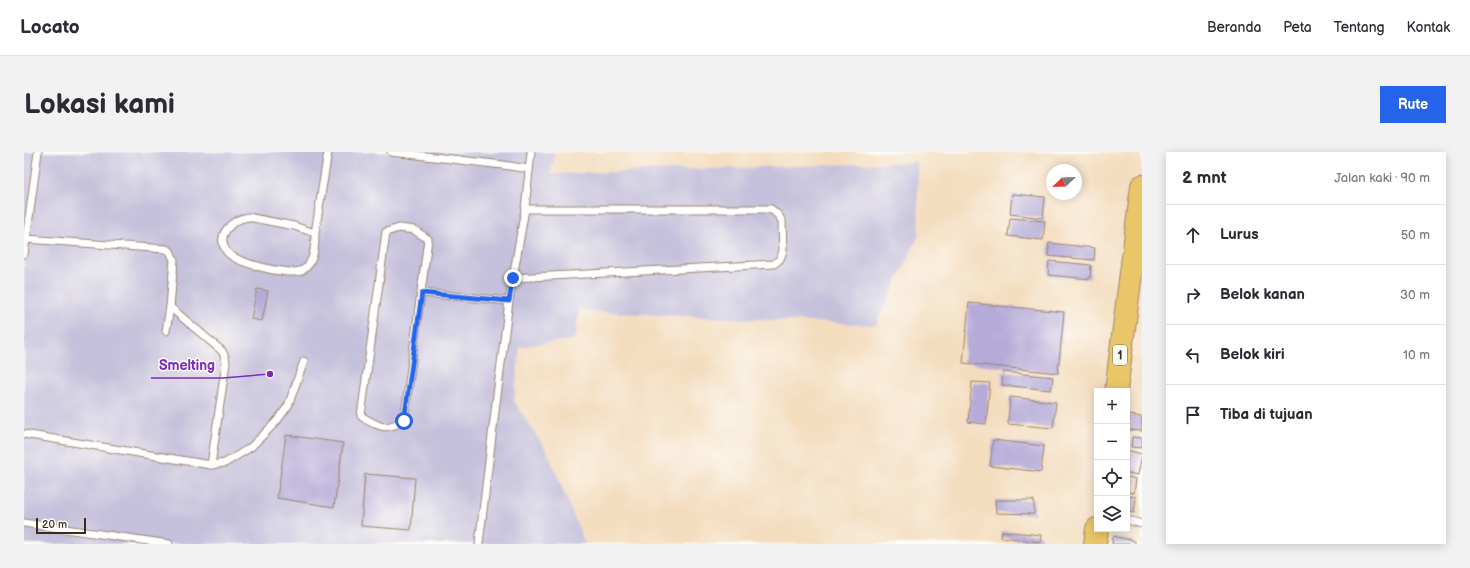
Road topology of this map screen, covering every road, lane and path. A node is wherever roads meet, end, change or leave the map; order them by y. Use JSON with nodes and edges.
{"nodes":[{"id":1,"x":38,"y":152,"type":"edge"},
{"id":2,"x":328,"y":152,"type":"edge"},
{"id":3,"x":391,"y":152,"type":"edge"},
{"id":4,"x":531,"y":152,"type":"edge"},
{"id":5,"x":529,"y":169,"type":"junction"},
{"id":6,"x":1142,"y":186,"type":"edge"},
{"id":7,"x":526,"y":209,"type":"junction"},
{"id":8,"x":315,"y":233,"type":"junction"},
{"id":9,"x":26,"y":239,"type":"junction"},
{"id":10,"x":24,"y":254,"type":"edge"},
{"id":11,"x":513,"y":278,"type":"junction"},
{"id":12,"x":422,"y":293,"type":"junction"},
{"id":13,"x":509,"y":301,"type":"junction"},
{"id":14,"x":170,"y":307,"type":"junction"},
{"id":15,"x":166,"y":331,"type":"dead end"},
{"id":16,"x":304,"y":361,"type":"dead end"},
{"id":17,"x":1116,"y":388,"type":"edge"},
{"id":18,"x":24,"y":434,"type":"edge"},
{"id":19,"x":211,"y":465,"type":"junction"},
{"id":20,"x":1130,"y":521,"type":"edge"},
{"id":21,"x":24,"y":523,"type":"edge"},
{"id":22,"x":1142,"y":524,"type":"edge"},
{"id":23,"x":1097,"y":532,"type":"edge"},
{"id":24,"x":168,"y":544,"type":"edge"},
{"id":25,"x":479,"y":544,"type":"edge"},
{"id":26,"x":1095,"y":544,"type":"edge"}],
"edges":[{"from":1,"to":9,"type":"lane"},
{"from":2,"to":8,"type":"lane"},
{"from":3,"to":5,"type":"lane"},
{"from":4,"to":5,"type":"lane"},
{"from":5,"to":7,"type":"lane"},
{"from":6,"to":17,"type":"highway","number":"1"},
{"from":7,"to":11,"type":"lane"},
{"from":7,"to":11,"type":"lane"},
{"from":8,"to":8,"type":"lane"},
{"from":9,"to":10,"type":"lane"},
{"from":9,"to":14,"type":"lane"},
{"from":11,"to":13,"type":"lane"},
{"from":12,"to":12,"type":"lane"},
{"from":12,"to":13,"type":"lane"},
{"from":13,"to":25,"type":"lane"},
{"from":14,"to":15,"type":"lane"},
{"from":14,"to":19,"type":"lane"},
{"from":16,"to":19,"type":"lane"},
{"from":18,"to":19,"type":"lane"},
{"from":20,"to":22,"type":"lane"},
{"from":21,"to":24,"type":"lane"},
{"from":23,"to":26,"type":"highway"}]}
